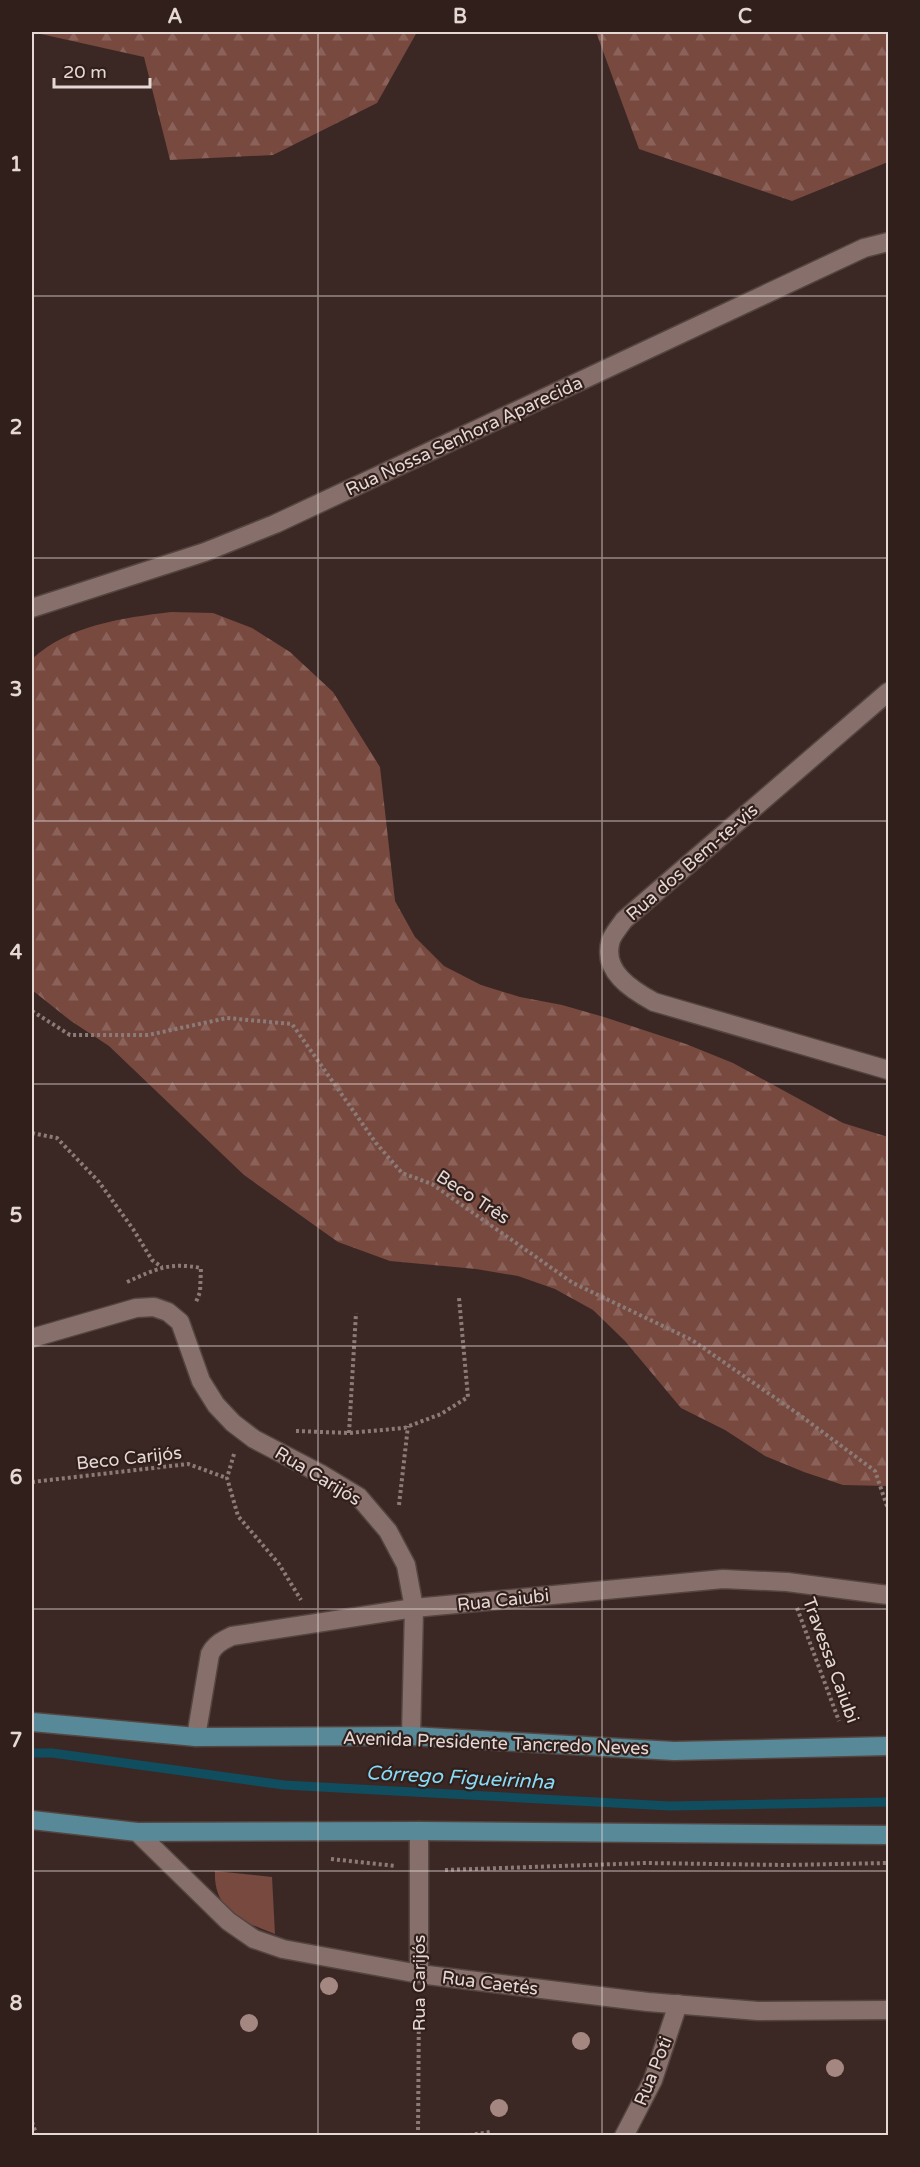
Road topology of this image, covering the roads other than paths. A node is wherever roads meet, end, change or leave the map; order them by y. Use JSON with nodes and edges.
{"nodes":[{"id":1,"x":888,"y":242,"type":"edge"},
{"id":2,"x":32,"y":608,"type":"edge"},
{"id":3,"x":888,"y":692,"type":"edge"},
{"id":4,"x":888,"y":1070,"type":"edge"},
{"id":5,"x":32,"y":1338,"type":"edge"},
{"id":6,"x":888,"y":1595,"type":"edge"},
{"id":7,"x":414,"y":1608,"type":"junction"},
{"id":8,"x":32,"y":1722,"type":"edge"},
{"id":9,"x":411,"y":1736,"type":"junction"},
{"id":10,"x":196,"y":1737,"type":"junction"},
{"id":11,"x":888,"y":1746,"type":"edge"},
{"id":12,"x":32,"y":1820,"type":"edge"},
{"id":13,"x":419,"y":1831,"type":"junction"},
{"id":14,"x":137,"y":1832,"type":"junction"},
{"id":15,"x":888,"y":1835,"type":"edge"},
{"id":16,"x":419,"y":1974,"type":"junction"},
{"id":17,"x":678,"y":2004,"type":"junction"},
{"id":18,"x":888,"y":2010,"type":"edge"},
{"id":19,"x":624,"y":2136,"type":"edge"}],
"edges":[{"from":1,"to":2,"type":"street","name":"Rua Nossa Senhora Aparecida"},
{"from":3,"to":4,"type":"street","name":"Rua dos Bem-te-vis"},
{"from":5,"to":7,"type":"street","name":"Rua Carijós"},
{"from":6,"to":7,"type":"street","name":"Rua Caiubi"},
{"from":7,"to":9,"type":"street","name":"Rua Carijós"},
{"from":7,"to":10,"type":"street","name":"Rua Caiubi"},
{"from":8,"to":10,"type":"main road","name":"Avenida Presidente Tancredo Neves"},
{"from":9,"to":10,"type":"main road","name":"Avenida Presidente Tancredo Neves"},
{"from":9,"to":11,"type":"main road","name":"Avenida Presidente Tancredo Neves"},
{"from":12,"to":14,"type":"main road"},
{"from":13,"to":14,"type":"main road"},
{"from":13,"to":15,"type":"main road"},
{"from":13,"to":16,"type":"street","name":"Rua Carijós"},
{"from":14,"to":16,"type":"street","name":"Rua Caetés"},
{"from":16,"to":17,"type":"street","name":"Rua Caetés"},
{"from":17,"to":18,"type":"street","name":"Rua Caetés"},
{"from":17,"to":19,"type":"street","name":"Rua Poti"}]}
